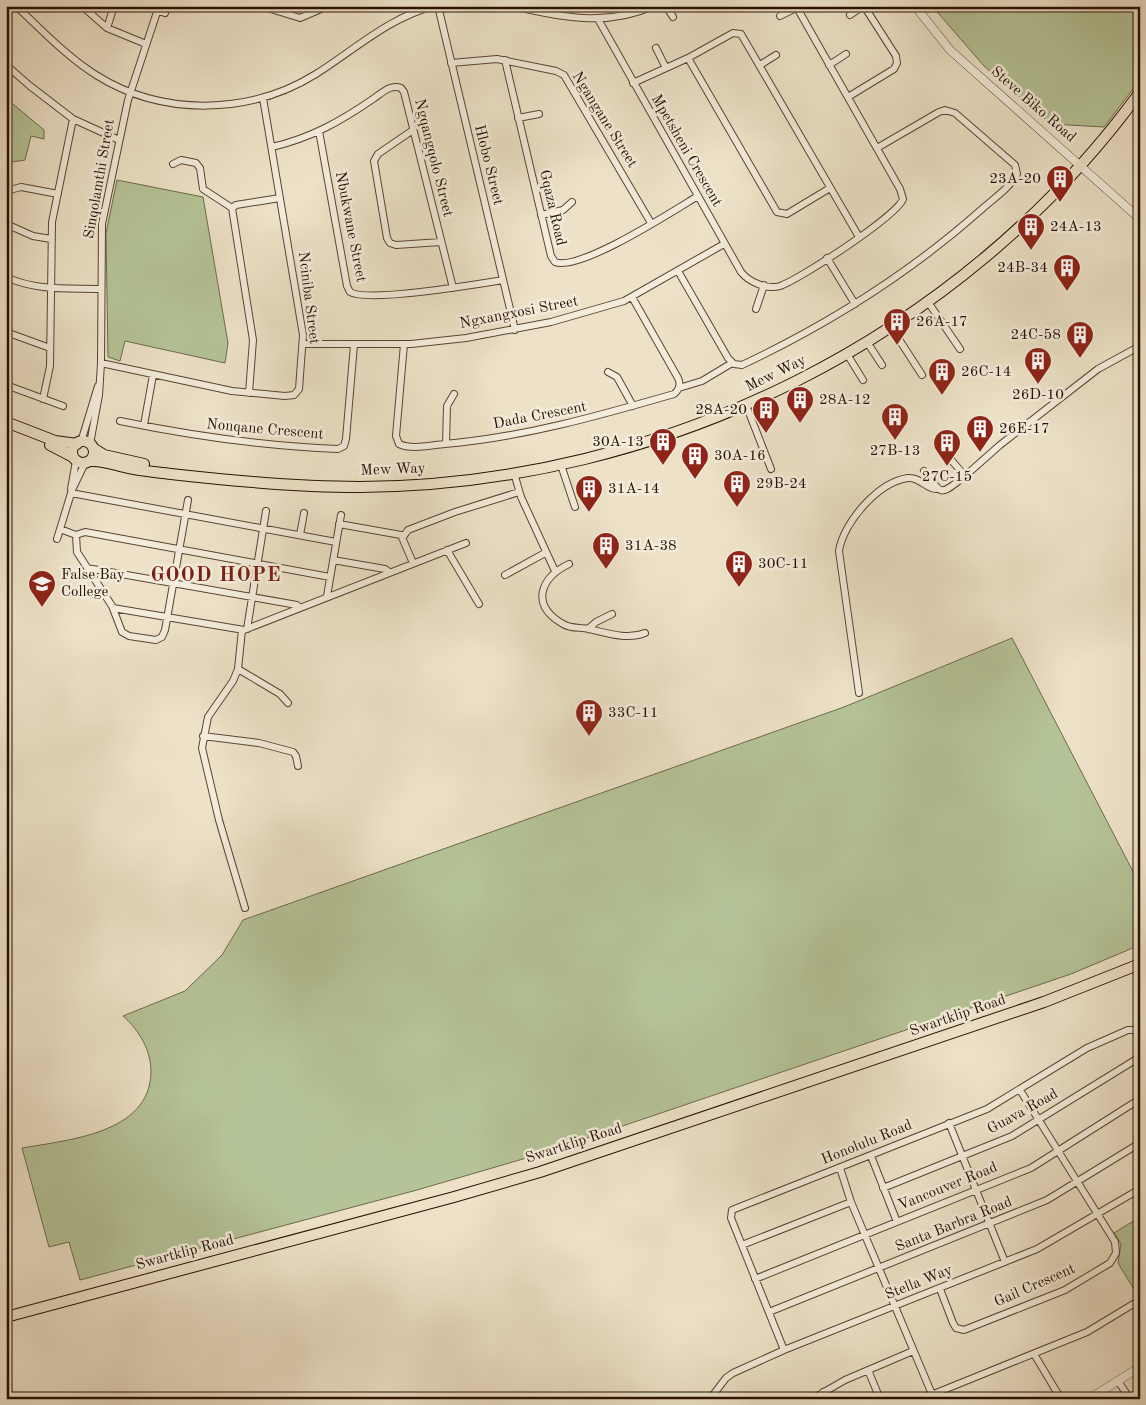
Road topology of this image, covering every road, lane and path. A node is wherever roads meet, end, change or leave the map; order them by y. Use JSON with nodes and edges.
{"nodes":[{"id":1,"x":16,"y":6,"type":"edge"},
{"id":2,"x":82,"y":6,"type":"edge"},
{"id":3,"x":114,"y":6,"type":"edge"},
{"id":4,"x":261,"y":6,"type":"edge"},
{"id":5,"x":328,"y":6,"type":"edge"},
{"id":6,"x":436,"y":6,"type":"edge"},
{"id":7,"x":513,"y":6,"type":"edge"},
{"id":8,"x":653,"y":6,"type":"edge"},
{"id":9,"x":666,"y":6,"type":"edge"},
{"id":10,"x":864,"y":6,"type":"edge"},
{"id":11,"x":915,"y":6,"type":"edge"},
{"id":12,"x":796,"y":7,"type":"edge"},
{"id":13,"x":158,"y":8,"type":"edge"},
{"id":14,"x":165,"y":13,"type":"dead end"},
{"id":15,"x":850,"y":15,"type":"dead end"},
{"id":16,"x":780,"y":16,"type":"dead end"},
{"id":17,"x":673,"y":17,"type":"dead end"},
{"id":18,"x":598,"y":19,"type":"junction"},
{"id":19,"x":107,"y":28,"type":"junction"},
{"id":20,"x":146,"y":44,"type":"junction"},
{"id":21,"x":656,"y":48,"type":"dead end"},
{"id":22,"x":846,"y":54,"type":"dead end"},
{"id":23,"x":776,"y":55,"type":"dead end"},
{"id":24,"x":688,"y":58,"type":"junction"},
{"id":25,"x":505,"y":60,"type":"junction"},
{"id":26,"x":451,"y":63,"type":"junction"},
{"id":27,"x":6,"y":65,"type":"edge"},
{"id":28,"x":760,"y":65,"type":"junction"},
{"id":29,"x":829,"y":65,"type":"junction"},
{"id":30,"x":666,"y":68,"type":"junction"},
{"id":31,"x":633,"y":83,"type":"junction"},
{"id":32,"x":130,"y":92,"type":"junction"},
{"id":33,"x":1140,"y":92,"type":"edge"},
{"id":34,"x":848,"y":97,"type":"junction"},
{"id":35,"x":263,"y":98,"type":"junction"},
{"id":36,"x":539,"y":114,"type":"dead end"},
{"id":37,"x":518,"y":118,"type":"junction"},
{"id":38,"x":73,"y":119,"type":"junction"},
{"id":39,"x":414,"y":130,"type":"junction"},
{"id":40,"x":319,"y":131,"type":"junction"},
{"id":41,"x":119,"y":140,"type":"junction"},
{"id":42,"x":272,"y":147,"type":"junction"},
{"id":43,"x":877,"y":148,"type":"junction"},
{"id":44,"x":172,"y":164,"type":"dead end"},
{"id":45,"x":1081,"y":166,"type":"junction"},
{"id":46,"x":830,"y":188,"type":"junction"},
{"id":47,"x":6,"y":191,"type":"edge"},
{"id":48,"x":58,"y":194,"type":"junction"},
{"id":49,"x":698,"y":196,"type":"junction"},
{"id":50,"x":280,"y":198,"type":"junction"},
{"id":51,"x":572,"y":202,"type":"dead end"},
{"id":52,"x":232,"y":208,"type":"junction"},
{"id":53,"x":541,"y":215,"type":"junction"},
{"id":54,"x":1140,"y":218,"type":"edge"},
{"id":55,"x":6,"y":224,"type":"edge"},
{"id":56,"x":651,"y":224,"type":"junction"},
{"id":57,"x":859,"y":237,"type":"junction"},
{"id":58,"x":51,"y":239,"type":"junction"},
{"id":59,"x":440,"y":242,"type":"junction"},
{"id":60,"x":724,"y":244,"type":"junction"},
{"id":61,"x":827,"y":258,"type":"junction"},
{"id":62,"x":678,"y":271,"type":"junction"},
{"id":63,"x":6,"y":277,"type":"edge"},
{"id":64,"x":503,"y":280,"type":"junction"},
{"id":65,"x":764,"y":285,"type":"junction"},
{"id":66,"x":50,"y":288,"type":"junction"},
{"id":67,"x":453,"y":288,"type":"junction"},
{"id":68,"x":100,"y":289,"type":"junction"},
{"id":69,"x":632,"y":297,"type":"junction"},
{"id":70,"x":928,"y":302,"type":"junction"},
{"id":71,"x":855,"y":304,"type":"junction"},
{"id":72,"x":756,"y":309,"type":"dead end"},
{"id":73,"x":891,"y":327,"type":"junction"},
{"id":74,"x":515,"y":330,"type":"junction"},
{"id":75,"x":6,"y":332,"type":"edge"},
{"id":76,"x":867,"y":342,"type":"junction"},
{"id":77,"x":303,"y":344,"type":"junction"},
{"id":78,"x":404,"y":344,"type":"junction"},
{"id":79,"x":354,"y":346,"type":"junction"},
{"id":80,"x":1140,"y":346,"type":"edge"},
{"id":81,"x":50,"y":348,"type":"junction"},
{"id":82,"x":960,"y":349,"type":"dead end"},
{"id":83,"x":847,"y":354,"type":"junction"},
{"id":84,"x":101,"y":362,"type":"junction"},
{"id":85,"x":732,"y":363,"type":"junction"},
{"id":86,"x":882,"y":366,"type":"dead end"},
{"id":87,"x":608,"y":372,"type":"dead end"},
{"id":88,"x":153,"y":375,"type":"junction"},
{"id":89,"x":922,"y":375,"type":"dead end"},
{"id":90,"x":863,"y":380,"type":"dead end"},
{"id":91,"x":6,"y":385,"type":"edge"},
{"id":92,"x":679,"y":388,"type":"junction"},
{"id":93,"x":249,"y":393,"type":"junction"},
{"id":94,"x":454,"y":394,"type":"dead end"},
{"id":95,"x":43,"y":399,"type":"junction"},
{"id":96,"x":746,"y":405,"type":"junction"},
{"id":97,"x":63,"y":406,"type":"dead end"},
{"id":98,"x":632,"y":406,"type":"junction"},
{"id":99,"x":120,"y":421,"type":"dead end"},
{"id":100,"x":6,"y":422,"type":"edge"},
{"id":101,"x":144,"y":425,"type":"junction"},
{"id":102,"x":6,"y":428,"type":"edge"},
{"id":103,"x":85,"y":444,"type":"junction"},
{"id":104,"x":446,"y":444,"type":"junction"},
{"id":105,"x":940,"y":447,"type":"dead end"},
{"id":106,"x":81,"y":460,"type":"junction"},
{"id":107,"x":561,"y":465,"type":"junction"},
{"id":108,"x":771,"y":468,"type":"dead end"},
{"id":109,"x":924,"y":471,"type":"dead end"},
{"id":110,"x":181,"y":473,"type":"junction"},
{"id":111,"x":514,"y":473,"type":"junction"},
{"id":112,"x":965,"y":476,"type":"junction"},
{"id":113,"x":936,"y":489,"type":"junction"},
{"id":114,"x":71,"y":491,"type":"junction"},
{"id":115,"x":519,"y":492,"type":"junction"},
{"id":116,"x":188,"y":500,"type":"dead end"},
{"id":117,"x":574,"y":507,"type":"dead end"},
{"id":118,"x":266,"y":511,"type":"dead end"},
{"id":119,"x":304,"y":513,"type":"dead end"},
{"id":120,"x":186,"y":514,"type":"junction"},
{"id":121,"x":341,"y":515,"type":"dead end"},
{"id":122,"x":339,"y":524,"type":"junction"},
{"id":123,"x":263,"y":528,"type":"junction"},
{"id":124,"x":60,"y":529,"type":"junction"},
{"id":125,"x":76,"y":535,"type":"junction"},
{"id":126,"x":300,"y":535,"type":"junction"},
{"id":127,"x":403,"y":537,"type":"junction"},
{"id":128,"x":57,"y":539,"type":"dead end"},
{"id":129,"x":336,"y":542,"type":"junction"},
{"id":130,"x":466,"y":543,"type":"dead end"},
{"id":131,"x":180,"y":549,"type":"junction"},
{"id":132,"x":448,"y":550,"type":"junction"},
{"id":133,"x":546,"y":553,"type":"junction"},
{"id":134,"x":333,"y":560,"type":"junction"},
{"id":135,"x":257,"y":563,"type":"junction"},
{"id":136,"x":413,"y":563,"type":"junction"},
{"id":137,"x":569,"y":564,"type":"dead end"},
{"id":138,"x":87,"y":568,"type":"junction"},
{"id":139,"x":555,"y":571,"type":"junction"},
{"id":140,"x":389,"y":572,"type":"junction"},
{"id":141,"x":505,"y":575,"type":"dead end"},
{"id":142,"x":330,"y":577,"type":"junction"},
{"id":143,"x":174,"y":582,"type":"junction"},
{"id":144,"x":251,"y":596,"type":"junction"},
{"id":145,"x":327,"y":596,"type":"junction"},
{"id":146,"x":480,"y":604,"type":"dead end"},
{"id":147,"x":113,"y":608,"type":"junction"},
{"id":148,"x":300,"y":608,"type":"junction"},
{"id":149,"x":612,"y":614,"type":"dead end"},
{"id":150,"x":167,"y":617,"type":"junction"},
{"id":151,"x":588,"y":629,"type":"junction"},
{"id":152,"x":245,"y":630,"type":"junction"},
{"id":153,"x":645,"y":633,"type":"dead end"},
{"id":154,"x":238,"y":669,"type":"junction"},
{"id":155,"x":859,"y":693,"type":"dead end"},
{"id":156,"x":288,"y":704,"type":"dead end"},
{"id":157,"x":203,"y":736,"type":"junction"},
{"id":158,"x":298,"y":766,"type":"dead end"},
{"id":159,"x":245,"y":908,"type":"dead end"},
{"id":160,"x":1140,"y":964,"type":"edge"},
{"id":161,"x":1140,"y":1036,"type":"edge"},
{"id":162,"x":1140,"y":1057,"type":"edge"},
{"id":163,"x":1020,"y":1090,"type":"junction"},
{"id":164,"x":1140,"y":1099,"type":"edge"},
{"id":165,"x":1039,"y":1120,"type":"junction"},
{"id":166,"x":949,"y":1123,"type":"junction"},
{"id":167,"x":1140,"y":1143,"type":"edge"},
{"id":168,"x":1058,"y":1150,"type":"junction"},
{"id":169,"x":871,"y":1156,"type":"junction"},
{"id":170,"x":962,"y":1156,"type":"junction"},
{"id":171,"x":840,"y":1168,"type":"junction"},
{"id":172,"x":1078,"y":1182,"type":"junction"},
{"id":173,"x":883,"y":1188,"type":"junction"},
{"id":174,"x":1140,"y":1188,"type":"edge"},
{"id":175,"x":975,"y":1190,"type":"junction"},
{"id":176,"x":851,"y":1202,"type":"junction"},
{"id":177,"x":1098,"y":1215,"type":"junction"},
{"id":178,"x":897,"y":1222,"type":"junction"},
{"id":179,"x":988,"y":1224,"type":"junction"},
{"id":180,"x":865,"y":1235,"type":"junction"},
{"id":181,"x":742,"y":1245,"type":"junction"},
{"id":182,"x":1005,"y":1262,"type":"junction"},
{"id":183,"x":879,"y":1269,"type":"junction"},
{"id":184,"x":755,"y":1279,"type":"junction"},
{"id":185,"x":940,"y":1289,"type":"junction"},
{"id":186,"x":1140,"y":1300,"type":"edge"},
{"id":187,"x":895,"y":1307,"type":"junction"},
{"id":188,"x":769,"y":1312,"type":"junction"},
{"id":189,"x":6,"y":1317,"type":"edge"},
{"id":190,"x":784,"y":1350,"type":"junction"},
{"id":191,"x":913,"y":1351,"type":"junction"},
{"id":192,"x":1034,"y":1354,"type":"junction"},
{"id":193,"x":1140,"y":1367,"type":"edge"},
{"id":194,"x":868,"y":1370,"type":"junction"},
{"id":195,"x":1118,"y":1381,"type":"junction"},
{"id":196,"x":823,"y":1392,"type":"junction"},
{"id":197,"x":933,"y":1397,"type":"edge"},
{"id":198,"x":710,"y":1399,"type":"edge"},
{"id":199,"x":812,"y":1399,"type":"edge"},
{"id":200,"x":827,"y":1399,"type":"edge"},
{"id":201,"x":880,"y":1399,"type":"edge"},
{"id":202,"x":1061,"y":1399,"type":"edge"},
{"id":203,"x":1089,"y":1399,"type":"edge"},
{"id":204,"x":1130,"y":1399,"type":"edge"}],
"edges":[{"from":1,"to":32,"type":"street"},
{"from":2,"to":19,"type":"street"},
{"from":3,"to":19,"type":"street"},
{"from":4,"to":5,"type":"street"},
{"from":6,"to":26,"type":"street","name":"Hlobo Street"},
{"from":6,"to":35,"type":"street"},
{"from":7,"to":18,"type":"street"},
{"from":8,"to":18,"type":"street"},
{"from":9,"to":17,"type":"street"},
{"from":10,"to":15,"type":"street"},
{"from":10,"to":34,"type":"street"},
{"from":11,"to":45,"type":"street","name":"Steve Biko Road"},
{"from":12,"to":16,"type":"street"},
{"from":12,"to":29,"type":"street"},
{"from":13,"to":14,"type":"street","name":"Sinqolamthi Street"},
{"from":13,"to":20,"type":"street","name":"Sinqolamthi Street"},
{"from":18,"to":31,"type":"street","name":"Mpetsheni Crescent"},
{"from":19,"to":20,"type":"street"},
{"from":20,"to":32,"type":"street","name":"Sinqolamthi Street"},
{"from":21,"to":30,"type":"street"},
{"from":22,"to":29,"type":"street"},
{"from":23,"to":28,"type":"street"},
{"from":24,"to":28,"type":"street"},
{"from":24,"to":30,"type":"street"},
{"from":24,"to":46,"type":"street"},
{"from":25,"to":26,"type":"street","name":"Ngangane Street"},
{"from":25,"to":37,"type":"street","name":"Gqaza Road"},
{"from":25,"to":56,"type":"street","name":"Ngangane Street"},
{"from":26,"to":64,"type":"street","name":"Hlobo Street"},
{"from":27,"to":38,"type":"street"},
{"from":28,"to":46,"type":"street"},
{"from":29,"to":34,"type":"street"},
{"from":30,"to":31,"type":"street"},
{"from":31,"to":49,"type":"street","name":"Mpetsheni Crescent"},
{"from":32,"to":35,"type":"street"},
{"from":32,"to":41,"type":"street","name":"Sinqolamthi Street"},
{"from":33,"to":45,"type":"main road","name":"Mew Way"},
{"from":34,"to":43,"type":"street"},
{"from":35,"to":42,"type":"street","name":"Nciniba Street"},
{"from":36,"to":37,"type":"street"},
{"from":37,"to":53,"type":"street","name":"Gqaza Road"},
{"from":38,"to":41,"type":"street"},
{"from":38,"to":48,"type":"street"},
{"from":39,"to":40,"type":"street","name":"Ngqangqolo Street"},
{"from":39,"to":59,"type":"street","name":"Ngqangqolo Street"},
{"from":39,"to":59,"type":"street"},
{"from":40,"to":42,"type":"street","name":"Ngqangqolo Street"},
{"from":40,"to":67,"type":"street","name":"Nbukwane Street"},
{"from":41,"to":68,"type":"street","name":"Sinqolamthi Street"},
{"from":42,"to":50,"type":"street","name":"Nciniba Street"},
{"from":43,"to":57,"type":"street"},
{"from":43,"to":71,"type":"street"},
{"from":44,"to":52,"type":"street"},
{"from":45,"to":54,"type":"street","name":"Steve Biko Road"},
{"from":45,"to":70,"type":"main road","name":"Mew Way"},
{"from":46,"to":57,"type":"street"},
{"from":47,"to":48,"type":"street"},
{"from":48,"to":58,"type":"street"},
{"from":49,"to":56,"type":"street","name":"Gqaza Road"},
{"from":49,"to":60,"type":"street","name":"Mpetsheni Crescent"},
{"from":50,"to":52,"type":"street"},
{"from":50,"to":77,"type":"street","name":"Nciniba Street"},
{"from":51,"to":53,"type":"street"},
{"from":52,"to":93,"type":"street"},
{"from":53,"to":56,"type":"street","name":"Gqaza Road"},
{"from":55,"to":58,"type":"street"},
{"from":57,"to":61,"type":"street"},
{"from":58,"to":66,"type":"street"},
{"from":59,"to":67,"type":"street","name":"Ngqangqolo Street"},
{"from":60,"to":62,"type":"street","name":"Ngxangxosi Street"},
{"from":60,"to":65,"type":"street","name":"Mpetsheni Crescent"},
{"from":61,"to":65,"type":"street"},
{"from":61,"to":71,"type":"street"},
{"from":62,"to":69,"type":"street","name":"Ngxangxosi Street"},
{"from":62,"to":85,"type":"street"},
{"from":63,"to":66,"type":"street"},
{"from":64,"to":67,"type":"street","name":"Nbukwane Street"},
{"from":64,"to":74,"type":"street","name":"Hlobo Street"},
{"from":65,"to":72,"type":"street"},
{"from":66,"to":68,"type":"street"},
{"from":66,"to":81,"type":"street"},
{"from":68,"to":84,"type":"street","name":"Sinqolamthi Street"},
{"from":69,"to":74,"type":"street","name":"Ngxangxosi Street"},
{"from":69,"to":92,"type":"street"},
{"from":70,"to":73,"type":"main road","name":"Mew Way"},
{"from":70,"to":82,"type":"street"},
{"from":71,"to":85,"type":"street"},
{"from":73,"to":76,"type":"main road","name":"Mew Way"},
{"from":73,"to":89,"type":"street"},
{"from":74,"to":78,"type":"street","name":"Ngxangxosi Street"},
{"from":75,"to":81,"type":"street"},
{"from":76,"to":83,"type":"main road","name":"Mew Way"},
{"from":76,"to":86,"type":"street"},
{"from":77,"to":79,"type":"street","name":"Ngxangxosi Street"},
{"from":77,"to":93,"type":"street","name":"Nciniba Street"},
{"from":78,"to":79,"type":"street","name":"Ngxangxosi Street"},
{"from":78,"to":104,"type":"street","name":"Dada Crescent"},
{"from":79,"to":101,"type":"street","name":"Nonqane Crescent"},
{"from":80,"to":112,"type":"street"},
{"from":81,"to":95,"type":"street"},
{"from":83,"to":90,"type":"street"},
{"from":83,"to":96,"type":"main road","name":"Mew Way"},
{"from":84,"to":88,"type":"street","name":"Nciniba Street"},
{"from":84,"to":103,"type":"street","name":"Sinqolamthi Street"},
{"from":85,"to":92,"type":"street","name":"Dada Crescent"},
{"from":87,"to":98,"type":"street"},
{"from":88,"to":93,"type":"street","name":"Nciniba Street"},
{"from":88,"to":101,"type":"street"},
{"from":91,"to":95,"type":"street"},
{"from":92,"to":98,"type":"street","name":"Dada Crescent"},
{"from":94,"to":104,"type":"street"},
{"from":95,"to":97,"type":"street"},
{"from":96,"to":107,"type":"main road","name":"Mew Way"},
{"from":96,"to":108,"type":"street"},
{"from":98,"to":104,"type":"street","name":"Dada Crescent"},
{"from":99,"to":101,"type":"street","name":"Nonqane Crescent"},
{"from":100,"to":103,"type":"main road","name":"Mew Way"},
{"from":102,"to":106,"type":"main road","name":"Mew Way"},
{"from":103,"to":106,"type":"main road"},
{"from":103,"to":106,"type":"main road"},
{"from":103,"to":110,"type":"main road","name":"Mew Way"},
{"from":105,"to":112,"type":"street"},
{"from":106,"to":110,"type":"main road","name":"Mew Way"},
{"from":106,"to":114,"type":"street"},
{"from":107,"to":111,"type":"main road","name":"Mew Way"},
{"from":107,"to":117,"type":"street"},
{"from":109,"to":113,"type":"street"},
{"from":110,"to":111,"type":"main road","name":"Mew Way"},
{"from":111,"to":115,"type":"street"},
{"from":112,"to":113,"type":"street"},
{"from":113,"to":155,"type":"street"},
{"from":114,"to":120,"type":"street"},
{"from":114,"to":124,"type":"street"},
{"from":115,"to":127,"type":"street"},
{"from":115,"to":133,"type":"street"},
{"from":116,"to":120,"type":"street"},
{"from":118,"to":123,"type":"street"},
{"from":119,"to":126,"type":"street"},
{"from":120,"to":123,"type":"street"},
{"from":120,"to":131,"type":"street"},
{"from":121,"to":122,"type":"street"},
{"from":122,"to":127,"type":"street"},
{"from":122,"to":129,"type":"street"},
{"from":123,"to":126,"type":"street"},
{"from":123,"to":135,"type":"street"},
{"from":124,"to":125,"type":"street"},
{"from":124,"to":128,"type":"street"},
{"from":125,"to":131,"type":"street"},
{"from":125,"to":138,"type":"street"},
{"from":126,"to":129,"type":"street"},
{"from":127,"to":136,"type":"street"},
{"from":129,"to":134,"type":"street"},
{"from":130,"to":132,"type":"street"},
{"from":131,"to":135,"type":"street"},
{"from":131,"to":143,"type":"street"},
{"from":132,"to":136,"type":"street"},
{"from":132,"to":146,"type":"street"},
{"from":133,"to":139,"type":"street"},
{"from":133,"to":141,"type":"street"},
{"from":134,"to":140,"type":"street"},
{"from":134,"to":142,"type":"street"},
{"from":135,"to":142,"type":"street"},
{"from":135,"to":144,"type":"street"},
{"from":136,"to":140,"type":"street"},
{"from":137,"to":139,"type":"street"},
{"from":138,"to":143,"type":"street"},
{"from":138,"to":147,"type":"street"},
{"from":139,"to":151,"type":"street"},
{"from":140,"to":145,"type":"street"},
{"from":142,"to":145,"type":"street"},
{"from":143,"to":144,"type":"street"},
{"from":143,"to":150,"type":"street"},
{"from":144,"to":148,"type":"street"},
{"from":144,"to":152,"type":"street"},
{"from":145,"to":148,"type":"street"},
{"from":147,"to":150,"type":"street"},
{"from":147,"to":150,"type":"street"},
{"from":148,"to":152,"type":"street"},
{"from":149,"to":151,"type":"street"},
{"from":150,"to":152,"type":"street"},
{"from":151,"to":153,"type":"street"},
{"from":152,"to":154,"type":"street"},
{"from":154,"to":156,"type":"street"},
{"from":154,"to":157,"type":"street"},
{"from":157,"to":158,"type":"street"},
{"from":157,"to":159,"type":"street"},
{"from":160,"to":189,"type":"main road","name":"Swartklip Road"},
{"from":161,"to":163,"type":"street","name":"Honolulu Road"},
{"from":162,"to":165,"type":"street","name":"Guava Road"},
{"from":163,"to":165,"type":"street"},
{"from":163,"to":166,"type":"street","name":"Honolulu Road"},
{"from":164,"to":168,"type":"street","name":"Vancouver Road"},
{"from":165,"to":168,"type":"street"},
{"from":165,"to":170,"type":"street","name":"Guava Road"},
{"from":166,"to":169,"type":"street","name":"Honolulu Road"},
{"from":166,"to":170,"type":"street"},
{"from":167,"to":172,"type":"street","name":"Santa Barbra Road"},
{"from":168,"to":172,"type":"street"},
{"from":168,"to":175,"type":"street","name":"Vancouver Road"},
{"from":169,"to":171,"type":"street","name":"Honolulu Road"},
{"from":169,"to":173,"type":"street"},
{"from":170,"to":173,"type":"street","name":"Guava Road"},
{"from":170,"to":175,"type":"street"},
{"from":171,"to":176,"type":"street"},
{"from":171,"to":181,"type":"street","name":"Honolulu Road"},
{"from":172,"to":177,"type":"street"},
{"from":172,"to":179,"type":"street","name":"Santa Barbra Road"},
{"from":173,"to":178,"type":"street"},
{"from":174,"to":177,"type":"street","name":"Stella Way"},
{"from":175,"to":178,"type":"street","name":"Vancouver Road"},
{"from":175,"to":179,"type":"street"},
{"from":176,"to":180,"type":"street"},
{"from":176,"to":181,"type":"street"},
{"from":177,"to":182,"type":"street","name":"Stella Way"},
{"from":177,"to":185,"type":"street","name":"Gail Crescent"},
{"from":178,"to":180,"type":"street","name":"Vancouver Road"},
{"from":179,"to":182,"type":"street"},
{"from":179,"to":183,"type":"street","name":"Santa Barbra Road"},
{"from":180,"to":183,"type":"street"},
{"from":180,"to":184,"type":"street","name":"Vancouver Road"},
{"from":181,"to":184,"type":"street","name":"Honolulu Road"},
{"from":182,"to":185,"type":"street","name":"Stella Way"},
{"from":183,"to":187,"type":"street"},
{"from":183,"to":188,"type":"street","name":"Santa Barbra Road"},
{"from":184,"to":188,"type":"street","name":"Honolulu Road"},
{"from":185,"to":187,"type":"street","name":"Stella Way"},
{"from":186,"to":192,"type":"street"},
{"from":187,"to":190,"type":"street","name":"Stella Way"},
{"from":187,"to":191,"type":"street"},
{"from":188,"to":190,"type":"street","name":"Honolulu Road"},
{"from":190,"to":198,"type":"street","name":"Stella Way"},
{"from":191,"to":194,"type":"street"},
{"from":191,"to":197,"type":"street"},
{"from":192,"to":197,"type":"street"},
{"from":192,"to":202,"type":"street"},
{"from":193,"to":195,"type":"street"},
{"from":194,"to":196,"type":"street"},
{"from":194,"to":201,"type":"street"},
{"from":195,"to":203,"type":"street"},
{"from":195,"to":204,"type":"street"},
{"from":196,"to":199,"type":"street"},
{"from":196,"to":200,"type":"street"}]}
